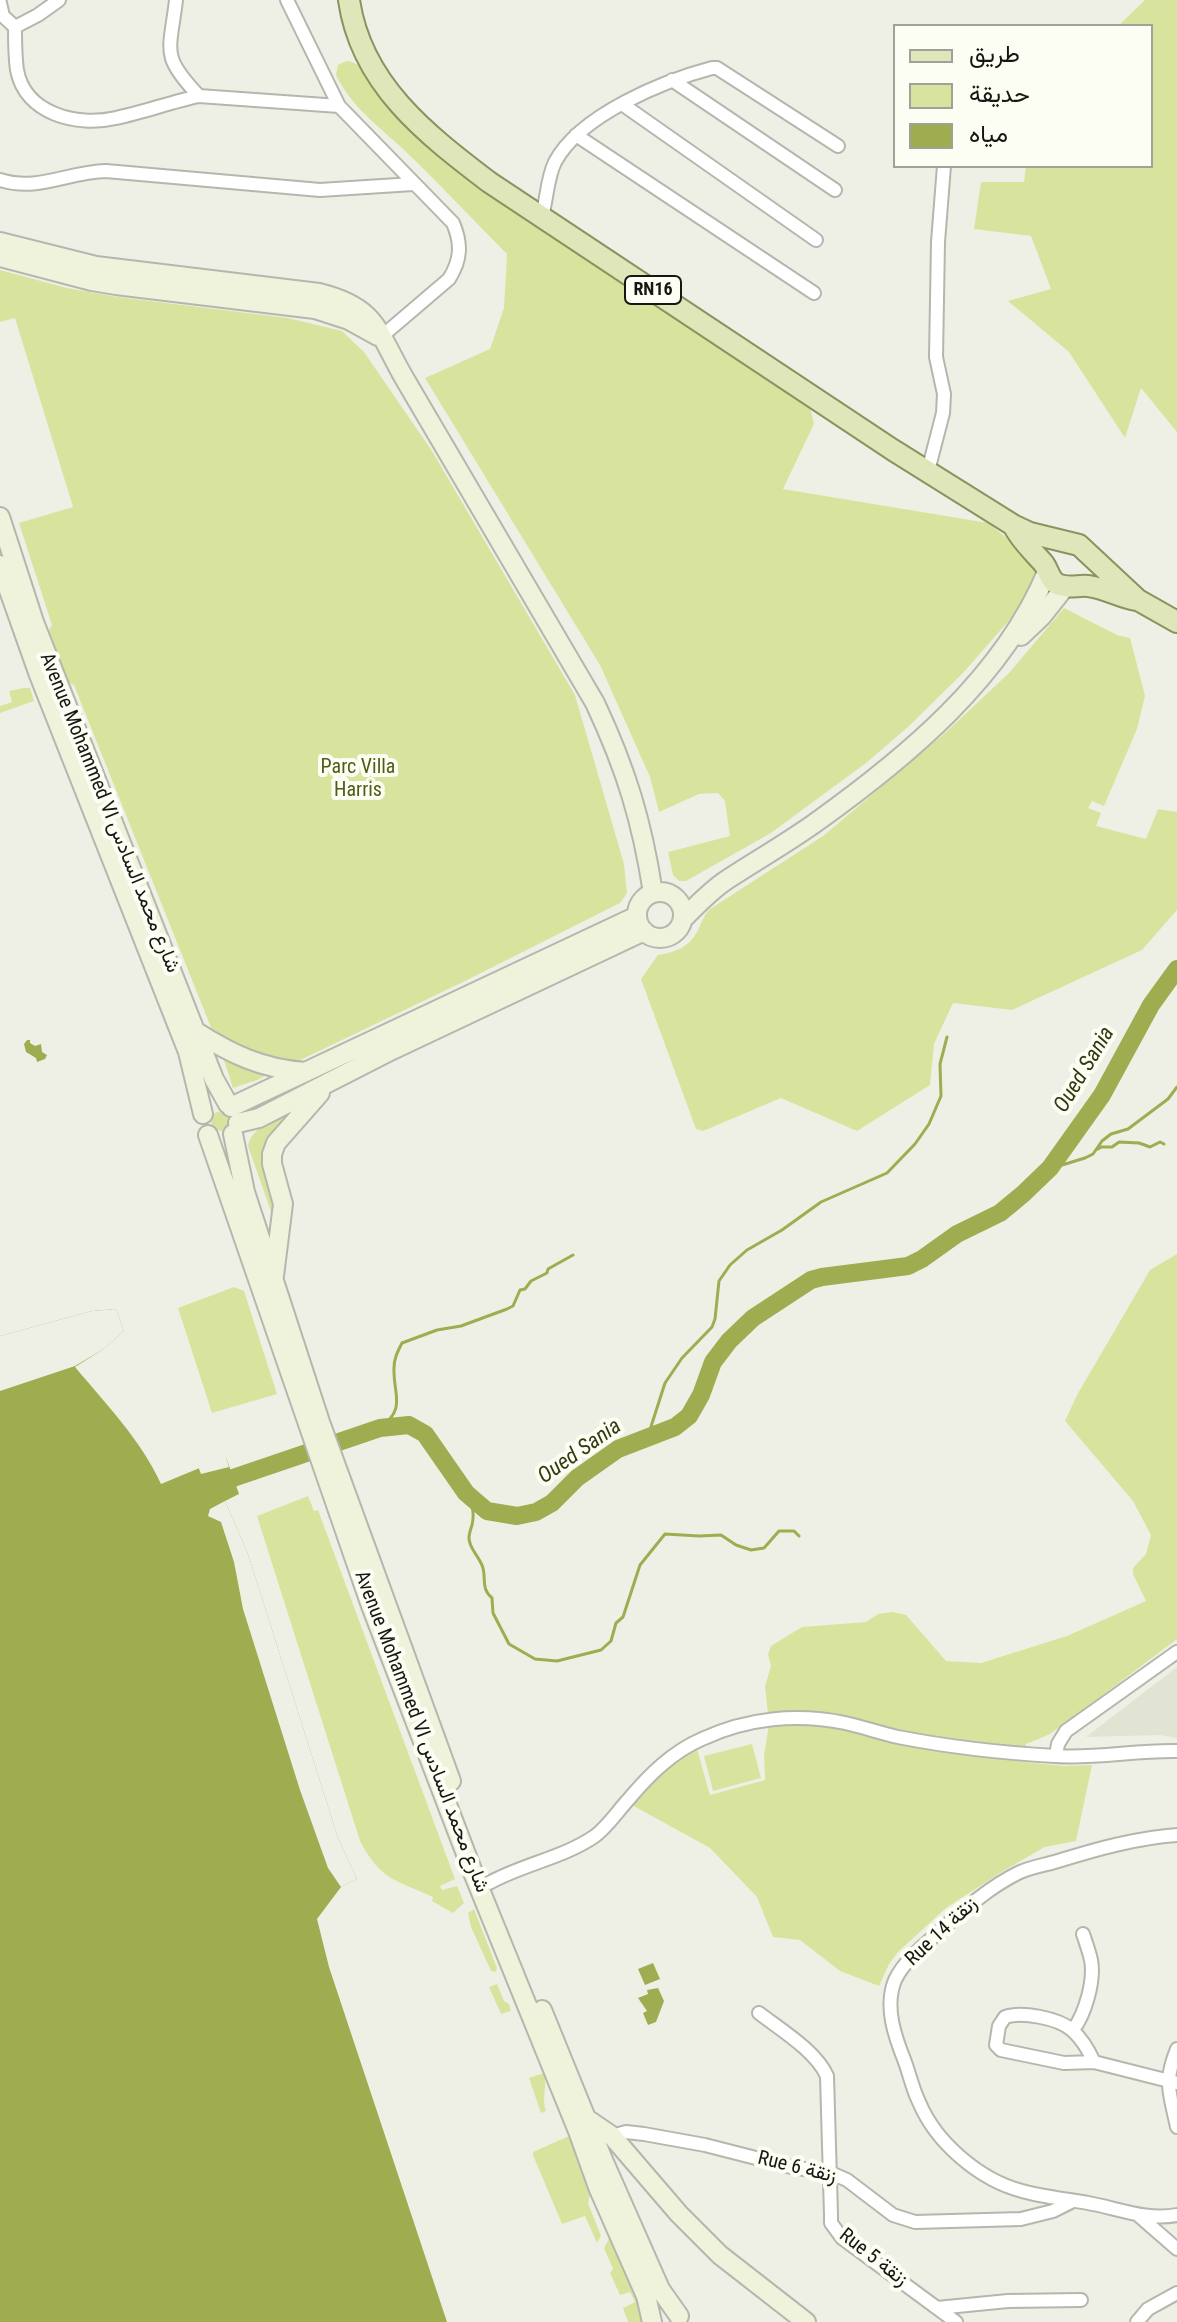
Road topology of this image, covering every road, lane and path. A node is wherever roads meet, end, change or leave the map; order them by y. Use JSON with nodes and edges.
{"nodes":[{"id":1,"x":59,"y":0,"type":"edge"},
{"id":2,"x":176,"y":0,"type":"edge"},
{"id":3,"x":287,"y":0,"type":"edge"},
{"id":4,"x":351,"y":1,"type":"edge"},
{"id":5,"x":1,"y":12,"type":"edge"},
{"id":6,"x":15,"y":27,"type":"junction"},
{"id":7,"x":672,"y":80,"type":"junction"},
{"id":8,"x":199,"y":96,"type":"junction"},
{"id":9,"x":622,"y":104,"type":"junction"},
{"id":10,"x":339,"y":106,"type":"junction"},
{"id":11,"x":576,"y":135,"type":"junction"},
{"id":12,"x":838,"y":146,"type":"dead end"},
{"id":13,"x":944,"y":168,"type":"edge"},
{"id":14,"x":0,"y":180,"type":"edge"},
{"id":15,"x":413,"y":184,"type":"junction"},
{"id":16,"x":835,"y":190,"type":"dead end"},
{"id":17,"x":542,"y":216,"type":"junction"},
{"id":18,"x":816,"y":240,"type":"dead end"},
{"id":19,"x":0,"y":242,"type":"edge"},
{"id":20,"x":0,"y":257,"type":"edge"},
{"id":21,"x":814,"y":293,"type":"dead end"},
{"id":22,"x":381,"y":337,"type":"junction"},
{"id":23,"x":928,"y":471,"type":"junction"},
{"id":24,"x":0,"y":517,"type":"edge"},
{"id":25,"x":1013,"y":525,"type":"junction"},
{"id":26,"x":1064,"y":543,"type":"junction"},
{"id":27,"x":1087,"y":553,"type":"junction"},
{"id":28,"x":0,"y":565,"type":"edge"},
{"id":29,"x":1047,"y":569,"type":"junction"},
{"id":30,"x":1069,"y":586,"type":"junction"},
{"id":31,"x":1138,"y":600,"type":"junction"},
{"id":32,"x":1177,"y":622,"type":"edge"},
{"id":33,"x":1000,"y":653,"type":"junction"},
{"id":34,"x":727,"y":880,"type":"junction"},
{"id":35,"x":653,"y":893,"type":"junction"},
{"id":36,"x":673,"y":896,"type":"junction"},
{"id":37,"x":683,"y":919,"type":"junction"},
{"id":38,"x":641,"y":924,"type":"junction"},
{"id":39,"x":195,"y":1031,"type":"junction"},
{"id":40,"x":306,"y":1072,"type":"junction"},
{"id":41,"x":329,"y":1084,"type":"junction"},
{"id":42,"x":203,"y":1114,"type":"junction"},
{"id":43,"x":233,"y":1117,"type":"junction"},
{"id":44,"x":208,"y":1135,"type":"junction"},
{"id":45,"x":275,"y":1287,"type":"junction"},
{"id":46,"x":314,"y":1425,"type":"junction"},
{"id":47,"x":330,"y":1468,"type":"junction"},
{"id":48,"x":1177,"y":1652,"type":"edge"},
{"id":49,"x":1177,"y":1751,"type":"edge"},
{"id":50,"x":1056,"y":1756,"type":"junction"},
{"id":51,"x":1177,"y":1835,"type":"edge"},
{"id":52,"x":489,"y":1883,"type":"junction"},
{"id":53,"x":1083,"y":1934,"type":"dead end"},
{"id":54,"x":759,"y":2013,"type":"dead end"},
{"id":55,"x":1073,"y":2030,"type":"junction"},
{"id":56,"x":1177,"y":2049,"type":"edge"},
{"id":57,"x":1094,"y":2062,"type":"junction"},
{"id":58,"x":1172,"y":2082,"type":"edge"},
{"id":59,"x":587,"y":2119,"type":"junction"},
{"id":60,"x":1177,"y":2127,"type":"edge"},
{"id":61,"x":612,"y":2136,"type":"junction"},
{"id":62,"x":831,"y":2173,"type":"junction"},
{"id":63,"x":1020,"y":2191,"type":"junction"},
{"id":64,"x":1073,"y":2201,"type":"junction"},
{"id":65,"x":1138,"y":2215,"type":"junction"},
{"id":66,"x":1177,"y":2215,"type":"edge"},
{"id":67,"x":1021,"y":2219,"type":"junction"},
{"id":68,"x":1177,"y":2249,"type":"edge"},
{"id":69,"x":1177,"y":2293,"type":"edge"},
{"id":70,"x":1081,"y":2300,"type":"dead end"},
{"id":71,"x":937,"y":2308,"type":"junction"},
{"id":72,"x":684,"y":2319,"type":"edge"},
{"id":73,"x":652,"y":2322,"type":"edge"},
{"id":74,"x":658,"y":2322,"type":"edge"},
{"id":75,"x":806,"y":2322,"type":"edge"},
{"id":76,"x":956,"y":2322,"type":"edge"},
{"id":77,"x":1137,"y":2322,"type":"edge"}],
"edges":[{"from":1,"to":6,"type":"street"},
{"from":2,"to":8,"type":"street"},
{"from":3,"to":10,"type":"street"},
{"from":4,"to":17,"type":"main road","number":"RN16"},
{"from":5,"to":6,"type":"street"},
{"from":6,"to":8,"type":"street"},
{"from":7,"to":9,"type":"street"},
{"from":7,"to":12,"type":"street"},
{"from":7,"to":16,"type":"street"},
{"from":8,"to":10,"type":"street"},
{"from":9,"to":11,"type":"street"},
{"from":9,"to":18,"type":"street"},
{"from":10,"to":15,"type":"street"},
{"from":11,"to":17,"type":"street"},
{"from":11,"to":21,"type":"street"},
{"from":13,"to":23,"type":"street"},
{"from":14,"to":15,"type":"street"},
{"from":15,"to":22,"type":"street"},
{"from":17,"to":23,"type":"main road","number":"RN16"},
{"from":19,"to":22,"type":"main road"},
{"from":20,"to":22,"type":"main road"},
{"from":22,"to":35,"type":"main road"},
{"from":23,"to":25,"type":"main road","number":"RN16"},
{"from":24,"to":39,"type":"main road","name":"Avenue Mohammed VI شارع محمد السادس"},
{"from":25,"to":26,"type":"main road","number":"RN16"},
{"from":25,"to":29,"type":"main road","number":"RN16"},
{"from":26,"to":27,"type":"main road"},
{"from":26,"to":29,"type":"main road"},
{"from":27,"to":30,"type":"main road"},
{"from":27,"to":31,"type":"main road"},
{"from":28,"to":42,"type":"main road","name":"Avenue Mohammed VI شارع محمد السادس"},
{"from":29,"to":30,"type":"main road"},
{"from":29,"to":33,"type":"main road"},
{"from":30,"to":31,"type":"main road"},
{"from":30,"to":33,"type":"main road"},
{"from":31,"to":32,"type":"main road"},
{"from":33,"to":34,"type":"main road"},
{"from":34,"to":36,"type":"main road"},
{"from":34,"to":37,"type":"main road"},
{"from":35,"to":36,"type":"main road"},
{"from":35,"to":38,"type":"main road"},
{"from":36,"to":37,"type":"main road"},
{"from":37,"to":38,"type":"main road"},
{"from":38,"to":40,"type":"main road"},
{"from":38,"to":41,"type":"main road"},
{"from":39,"to":40,"type":"main road"},
{"from":39,"to":43,"type":"main road","name":"Avenue Mohammed VI شارع محمد السادس"},
{"from":40,"to":43,"type":"main road"},
{"from":41,"to":43,"type":"main road"},
{"from":41,"to":45,"type":"main road"},
{"from":42,"to":43,"type":"main road"},
{"from":42,"to":44,"type":"main road"},
{"from":43,"to":44,"type":"main road"},
{"from":43,"to":45,"type":"main road","name":"Avenue Mohammed VI شارع محمد السادس"},
{"from":44,"to":46,"type":"main road","name":"Avenue Mohammed VI شارع محمد السادس"},
{"from":45,"to":46,"type":"main road","name":"Avenue Mohammed VI شارع محمد السادس"},
{"from":46,"to":47,"type":"main road","name":"Avenue Mohammed VI شارع محمد السادس"},
{"from":47,"to":52,"type":"main road","name":"Avenue Mohammed VI شارع محمد السادس"},
{"from":47,"to":73,"type":"main road","name":"Avenue Mohammed VI شارع محمد السادس"},
{"from":48,"to":50,"type":"street"},
{"from":49,"to":50,"type":"street"},
{"from":50,"to":52,"type":"street"},
{"from":51,"to":63,"type":"street","name":"Rue 14 زنقة"},
{"from":52,"to":59,"type":"main road","name":"Avenue Mohammed VI شارع محمد السادس"},
{"from":53,"to":55,"type":"street"},
{"from":54,"to":62,"type":"street","name":"Rue 5 زنقة"},
{"from":55,"to":57,"type":"street"},
{"from":55,"to":57,"type":"street"},
{"from":56,"to":58,"type":"street"},
{"from":57,"to":58,"type":"street"},
{"from":58,"to":60,"type":"street"},
{"from":59,"to":61,"type":"main road"},
{"from":59,"to":72,"type":"main road","name":"Avenue Mohammed VI شارع محمد السادس"},
{"from":61,"to":62,"type":"street","name":"Rue 6 زنقة"},
{"from":61,"to":75,"type":"main road"},
{"from":62,"to":67,"type":"street","name":"Rue 6 زنقة"},
{"from":62,"to":71,"type":"street","name":"Rue 5 زنقة"},
{"from":63,"to":64,"type":"street","name":"Rue 14 زنقة"},
{"from":63,"to":67,"type":"street"},
{"from":64,"to":65,"type":"street","name":"Rue 14 زنقة"},
{"from":64,"to":67,"type":"street","name":"Rue 6 زنقة"},
{"from":65,"to":66,"type":"street","name":"Rue 14 زنقة"},
{"from":65,"to":68,"type":"street","name":"Rue 14 زنقة"},
{"from":69,"to":77,"type":"street"},
{"from":70,"to":71,"type":"street"},
{"from":71,"to":76,"type":"street","name":"Rue 5 زنقة"},
{"from":72,"to":74,"type":"main road"}]}
